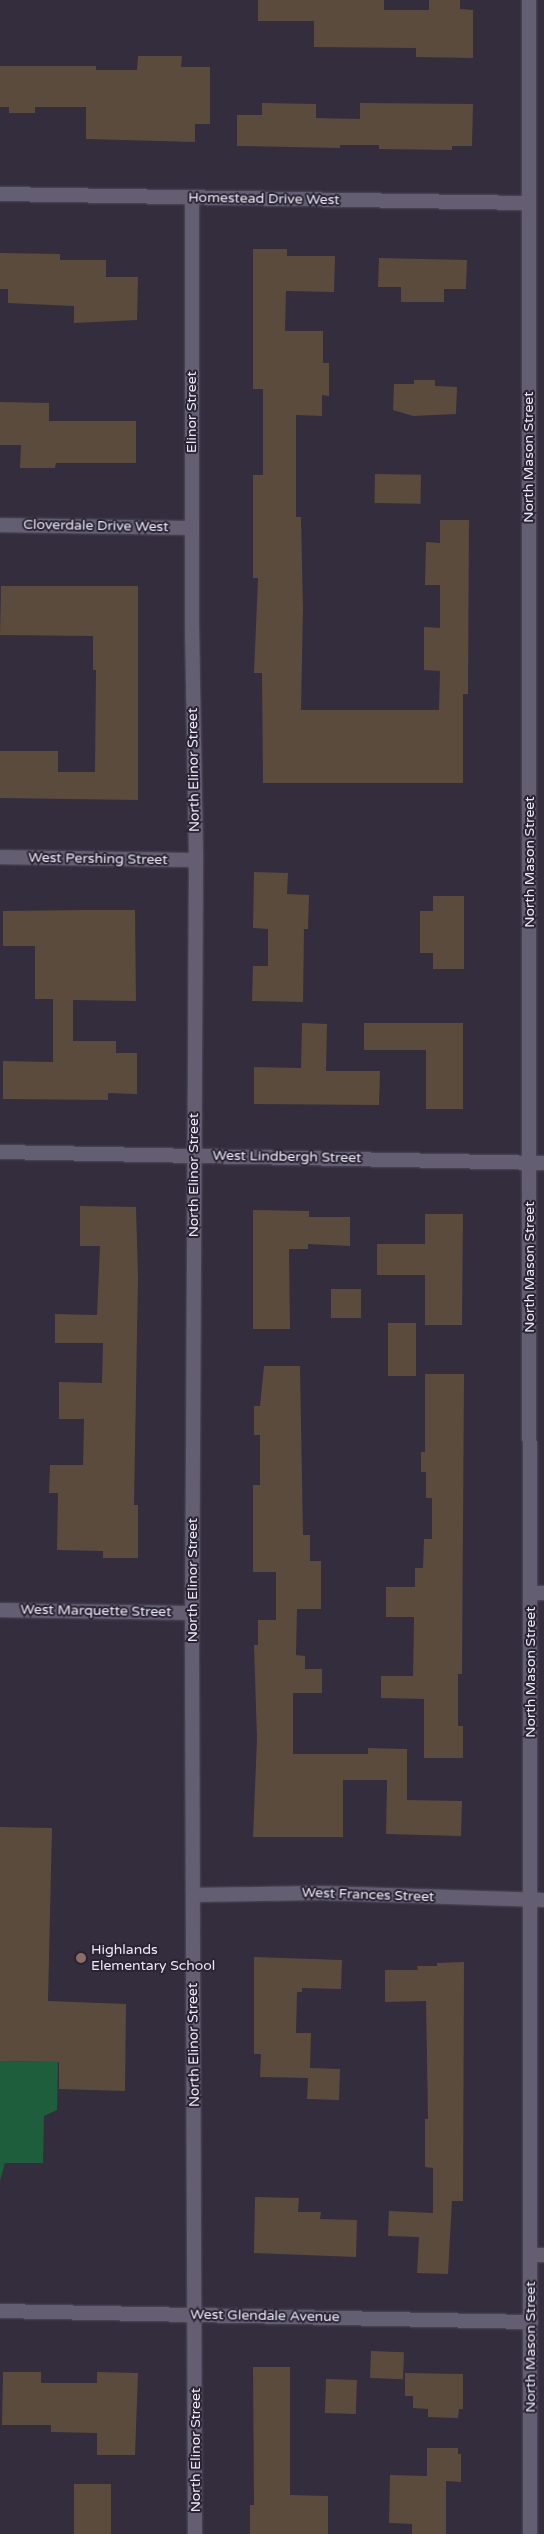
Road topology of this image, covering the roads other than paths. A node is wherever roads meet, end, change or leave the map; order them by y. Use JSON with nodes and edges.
{"nodes":[{"id":1,"x":529,"y":0,"type":"edge"},
{"id":2,"x":0,"y":194,"type":"edge"},
{"id":3,"x":192,"y":198,"type":"junction"},
{"id":4,"x":528,"y":203,"type":"junction"},
{"id":5,"x":0,"y":524,"type":"edge"},
{"id":6,"x":192,"y":528,"type":"junction"},
{"id":7,"x":192,"y":626,"type":"joint"},
{"id":8,"x":0,"y":857,"type":"edge"},
{"id":9,"x":196,"y":860,"type":"junction"},
{"id":10,"x":0,"y":1152,"type":"edge"},
{"id":11,"x":194,"y":1155,"type":"junction"},
{"id":12,"x":530,"y":1163,"type":"junction"},
{"id":13,"x":544,"y":1163,"type":"edge"},
{"id":14,"x":537,"y":1593,"type":"edge"},
{"id":15,"x":0,"y":1610,"type":"edge"},
{"id":16,"x":192,"y":1614,"type":"junction"},
{"id":17,"x":193,"y":1894,"type":"junction"},
{"id":18,"x":538,"y":1900,"type":"edge"},
{"id":19,"x":538,"y":2255,"type":"edge"},
{"id":20,"x":0,"y":2310,"type":"edge"},
{"id":21,"x":196,"y":2314,"type":"junction"},
{"id":22,"x":531,"y":2322,"type":"junction"},
{"id":23,"x":195,"y":2534,"type":"edge"},
{"id":24,"x":530,"y":2534,"type":"edge"}],
"edges":[{"from":1,"to":4,"type":"street","name":"North Mason Street"},
{"from":2,"to":3,"type":"street","name":"Homestead Drive West"},
{"from":3,"to":4,"type":"street","name":"Homestead Drive West"},
{"from":3,"to":6,"type":"street","name":"Elinor Street"},
{"from":4,"to":12,"type":"street","name":"North Mason Street"},
{"from":5,"to":6,"type":"street","name":"Cloverdale Drive West"},
{"from":6,"to":7,"type":"street","name":"Elinor Street"},
{"from":7,"to":9,"type":"street","name":"North Elinor Street"},
{"from":8,"to":9,"type":"street","name":"West Pershing Street"},
{"from":9,"to":11,"type":"street","name":"North Elinor Street"},
{"from":10,"to":11,"type":"street","name":"West Lindbergh Street"},
{"from":11,"to":12,"type":"street","name":"West Lindbergh Street"},
{"from":11,"to":16,"type":"street","name":"North Elinor Street"},
{"from":12,"to":13,"type":"street","name":"West Lindbergh Street"},
{"from":12,"to":14,"type":"street","name":"North Mason Street"},
{"from":14,"to":18,"type":"street","name":"North Mason Street"},
{"from":15,"to":16,"type":"street","name":"West Marquette Street"},
{"from":16,"to":17,"type":"street","name":"North Elinor Street"},
{"from":17,"to":18,"type":"street","name":"West Frances Street"},
{"from":17,"to":21,"type":"street","name":"North Elinor Street"},
{"from":18,"to":19,"type":"street","name":"North Mason Street"},
{"from":19,"to":22,"type":"street","name":"North Mason Street"},
{"from":20,"to":21,"type":"street","name":"West Glendale Avenue"},
{"from":21,"to":22,"type":"street","name":"West Glendale Avenue"},
{"from":21,"to":23,"type":"street","name":"North Elinor Street"},
{"from":22,"to":24,"type":"street","name":"North Mason Street"}]}
